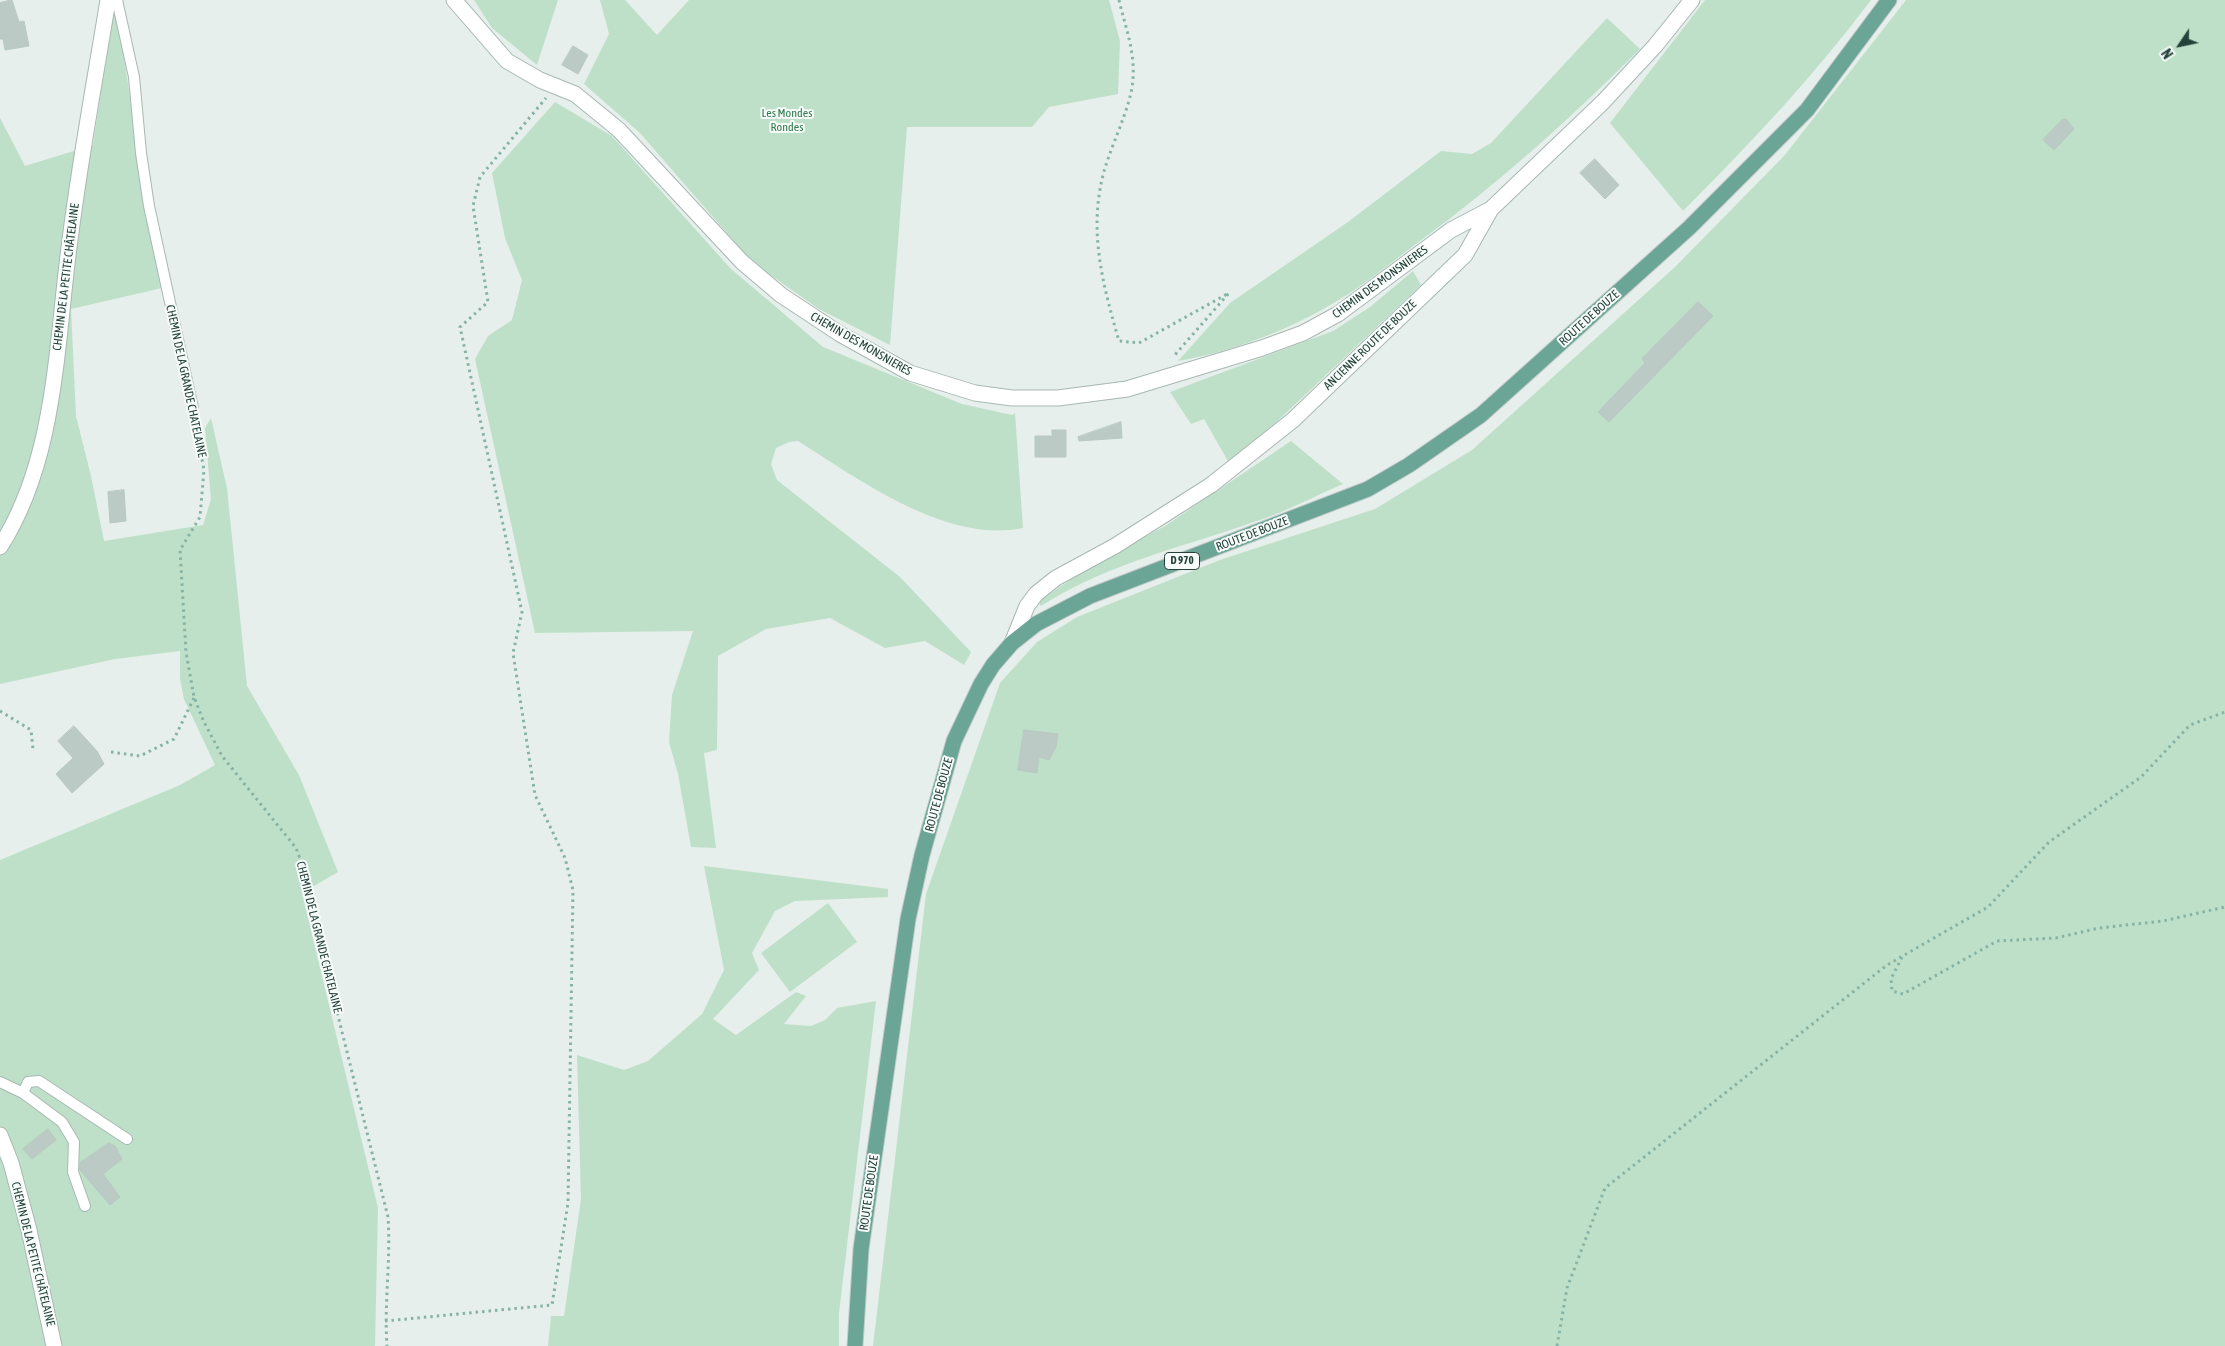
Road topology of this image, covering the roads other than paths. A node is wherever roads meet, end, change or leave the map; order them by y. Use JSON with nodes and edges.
{"nodes":[{"id":1,"x":108,"y":0,"type":"edge"},
{"id":2,"x":117,"y":0,"type":"edge"},
{"id":3,"x":454,"y":0,"type":"edge"},
{"id":4,"x":1692,"y":0,"type":"edge"},
{"id":5,"x":1889,"y":0,"type":"edge"},
{"id":6,"x":1491,"y":209,"type":"junction"},
{"id":7,"x":193,"y":408,"type":"road end"},
{"id":8,"x":0,"y":547,"type":"edge"},
{"id":9,"x":1012,"y":643,"type":"junction"},
{"id":10,"x":0,"y":1082,"type":"edge"},
{"id":11,"x":23,"y":1093,"type":"junction"},
{"id":12,"x":0,"y":1135,"type":"edge"},
{"id":13,"x":127,"y":1139,"type":"dead end"},
{"id":14,"x":85,"y":1206,"type":"dead end"},
{"id":15,"x":54,"y":1346,"type":"edge"},
{"id":16,"x":855,"y":1346,"type":"edge"}],
"edges":[{"from":1,"to":8,"type":"street","name":"CHEMIN DE LA PETITE CHÂTELAINE"},
{"from":2,"to":7,"type":"lane","name":"CHEMIN DE LA GRANDE CHATELAINE"},
{"from":3,"to":6,"type":"street","name":"CHEMIN DES MONSNIERES"},
{"from":4,"to":6,"type":"street","name":"ANCIENNE ROUTE DE BOUZE"},
{"from":5,"to":9,"type":"main road","name":"ROUTE DE BOUZE","number":"D 970"},
{"from":6,"to":9,"type":"street","name":"ANCIENNE ROUTE DE BOUZE"},
{"from":9,"to":16,"type":"main road","name":"ROUTE DE BOUZE","number":"D 970"},
{"from":10,"to":11,"type":"lane"},
{"from":11,"to":13,"type":"lane"},
{"from":11,"to":14,"type":"lane"},
{"from":12,"to":15,"type":"street","name":"CHEMIN DE LA PETITE CHÂTELAINE"}]}
